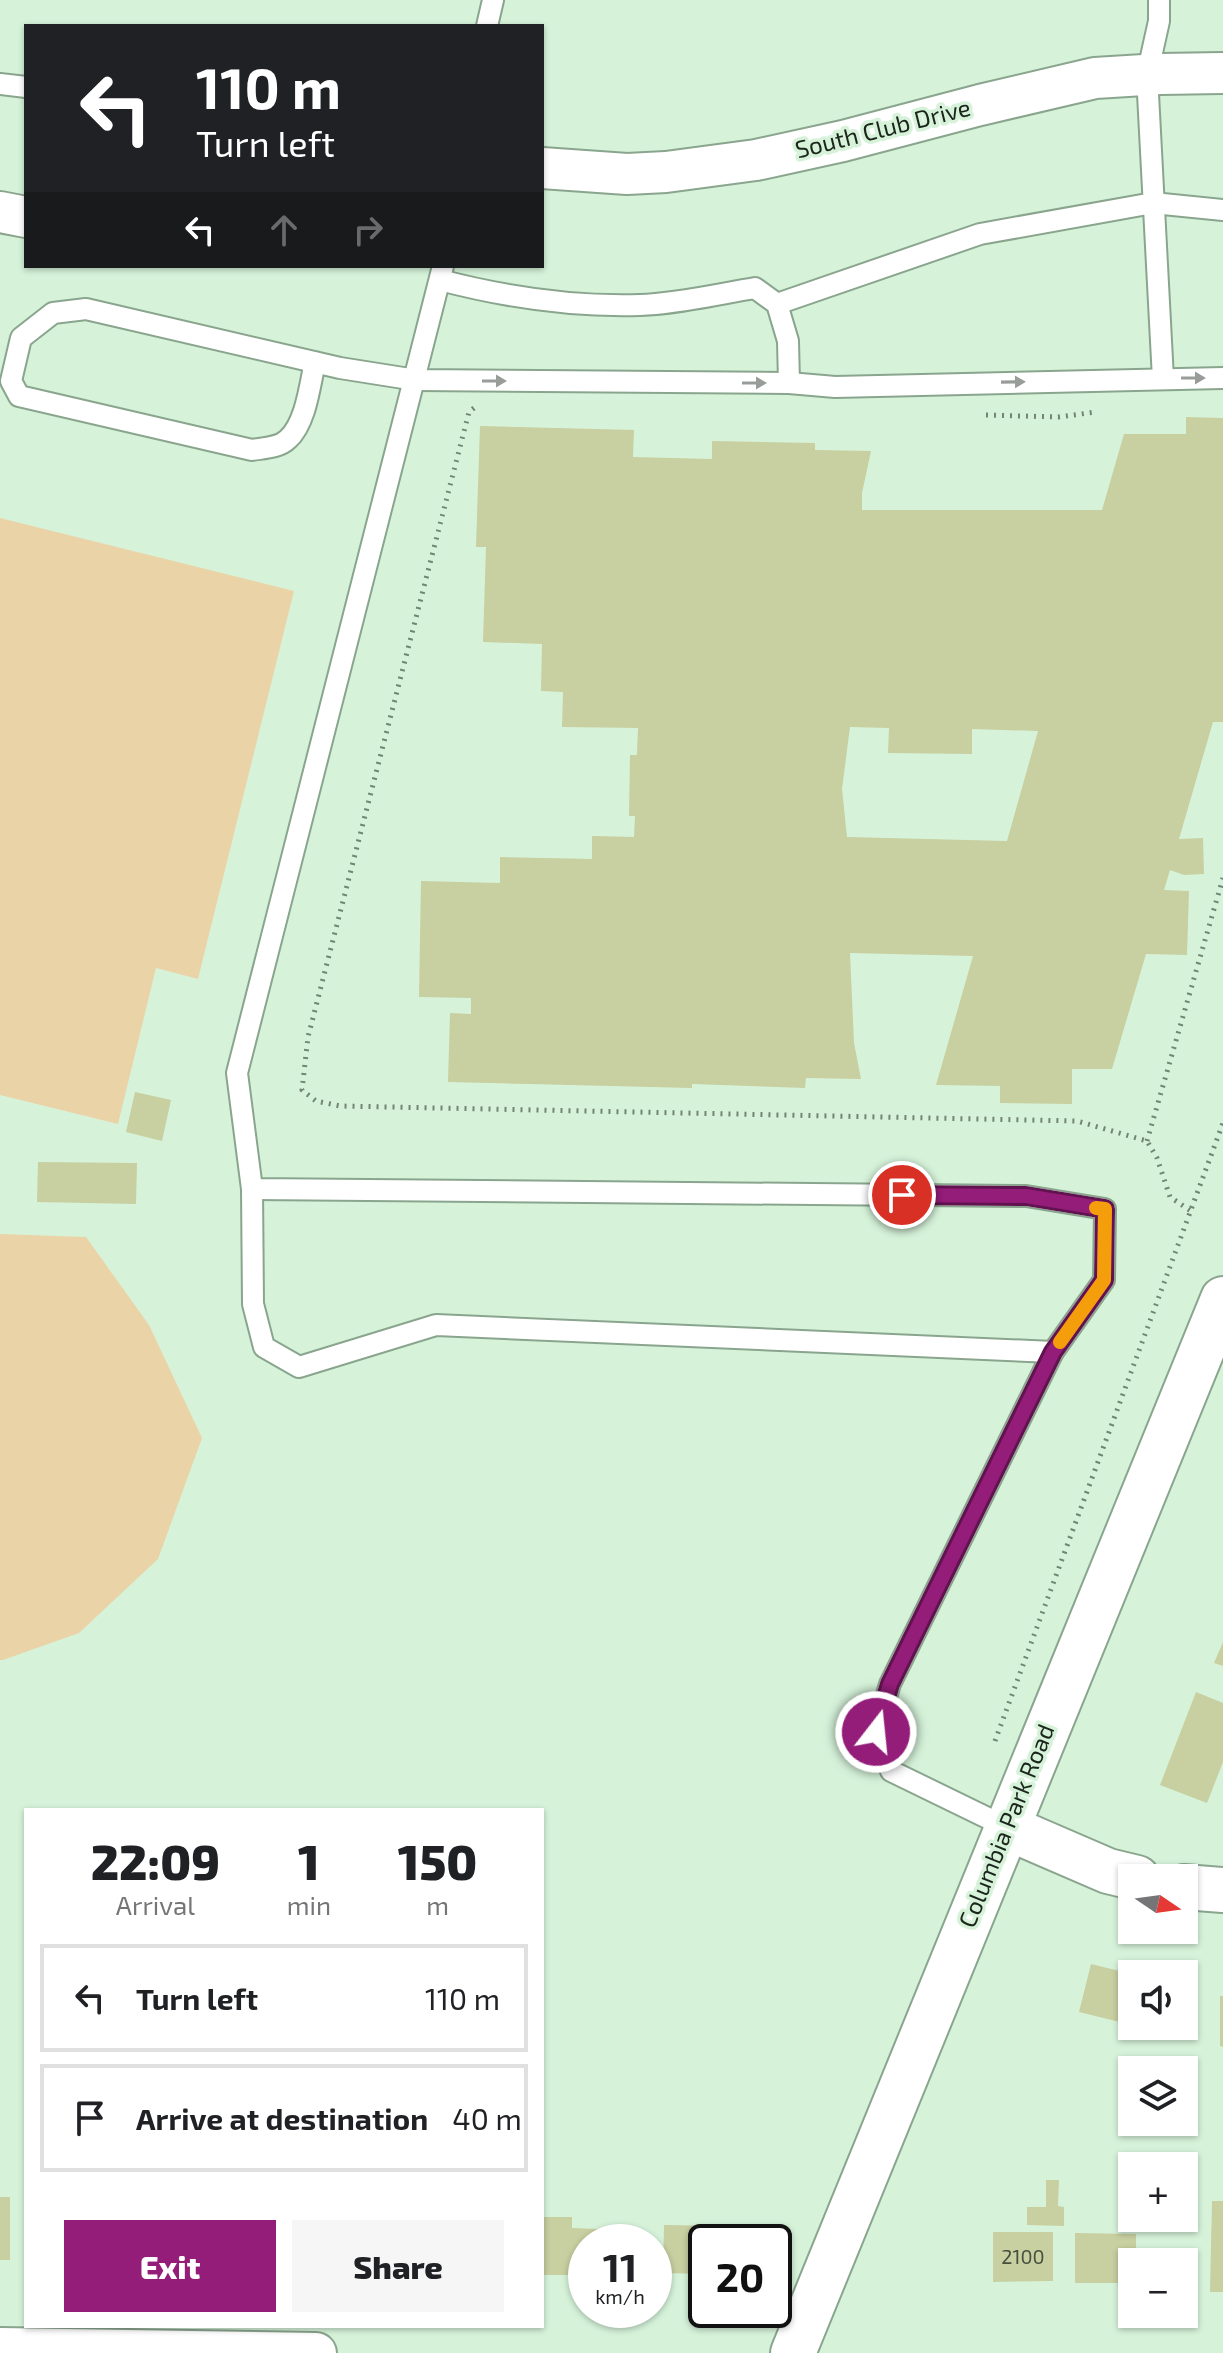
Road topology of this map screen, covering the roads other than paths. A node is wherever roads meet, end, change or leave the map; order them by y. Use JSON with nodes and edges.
{"nodes":[{"id":1,"x":493,"y":0,"type":"edge"},
{"id":2,"x":1159,"y":0,"type":"edge"},
{"id":3,"x":487,"y":24,"type":"edge"},
{"id":4,"x":1223,"y":73,"type":"edge"},
{"id":5,"x":1147,"y":75,"type":"junction"},
{"id":6,"x":0,"y":84,"type":"edge"},
{"id":7,"x":24,"y":87,"type":"edge"},
{"id":8,"x":544,"y":168,"type":"edge"},
{"id":9,"x":1153,"y":203,"type":"junction"},
{"id":10,"x":1223,"y":210,"type":"edge"},
{"id":11,"x":0,"y":212,"type":"edge"},
{"id":12,"x":24,"y":217,"type":"edge"},
{"id":13,"x":442,"y":273,"type":"edge"},
{"id":14,"x":777,"y":304,"type":"junction"},
{"id":15,"x":315,"y":362,"type":"junction"},
{"id":16,"x":1223,"y":378,"type":"edge"},
{"id":17,"x":1163,"y":379,"type":"junction"},
{"id":18,"x":416,"y":380,"type":"junction"},
{"id":19,"x":789,"y":383,"type":"junction"},
{"id":20,"x":252,"y":1189,"type":"junction"},
{"id":21,"x":1223,"y":1299,"type":"edge"},
{"id":22,"x":1053,"y":1352,"type":"junction"},
{"id":23,"x":1006,"y":1827,"type":"junction"},
{"id":24,"x":1118,"y":1873,"type":"edge"},
{"id":25,"x":1198,"y":1888,"type":"edge"},
{"id":26,"x":1223,"y":1890,"type":"edge"},
{"id":27,"x":0,"y":2348,"type":"edge"},
{"id":28,"x":316,"y":2353,"type":"edge"},
{"id":29,"x":793,"y":2353,"type":"edge"}],
"edges":[{"from":1,"to":3,"type":"lane"},
{"from":2,"to":5,"type":"lane"},
{"from":4,"to":5,"type":"street","name":"South Club Drive"},
{"from":5,"to":8,"type":"street","name":"South Club Drive"},
{"from":5,"to":9,"type":"lane"},
{"from":6,"to":7,"type":"lane"},
{"from":9,"to":10,"type":"lane"},
{"from":9,"to":14,"type":"lane"},
{"from":9,"to":17,"type":"lane"},
{"from":11,"to":12,"type":"street"},
{"from":13,"to":14,"type":"lane"},
{"from":13,"to":18,"type":"lane"},
{"from":14,"to":19,"type":"lane"},
{"from":15,"to":15,"type":"lane"},
{"from":15,"to":18,"type":"lane"},
{"from":17,"to":16,"type":"lane","one_way":true},
{"from":19,"to":17,"type":"lane","one_way":true},
{"from":18,"to":19,"type":"lane","one_way":true},
{"from":18,"to":20,"type":"lane"},
{"from":20,"to":22,"type":"lane"},
{"from":20,"to":22,"type":"lane"},
{"from":21,"to":23,"type":"street","name":"Columbia Park Road"},
{"from":22,"to":23,"type":"lane"},
{"from":23,"to":24,"type":"street"},
{"from":23,"to":29,"type":"street","name":"Columbia Park Road"},
{"from":25,"to":26,"type":"street"},
{"from":27,"to":28,"type":"street"}]}
